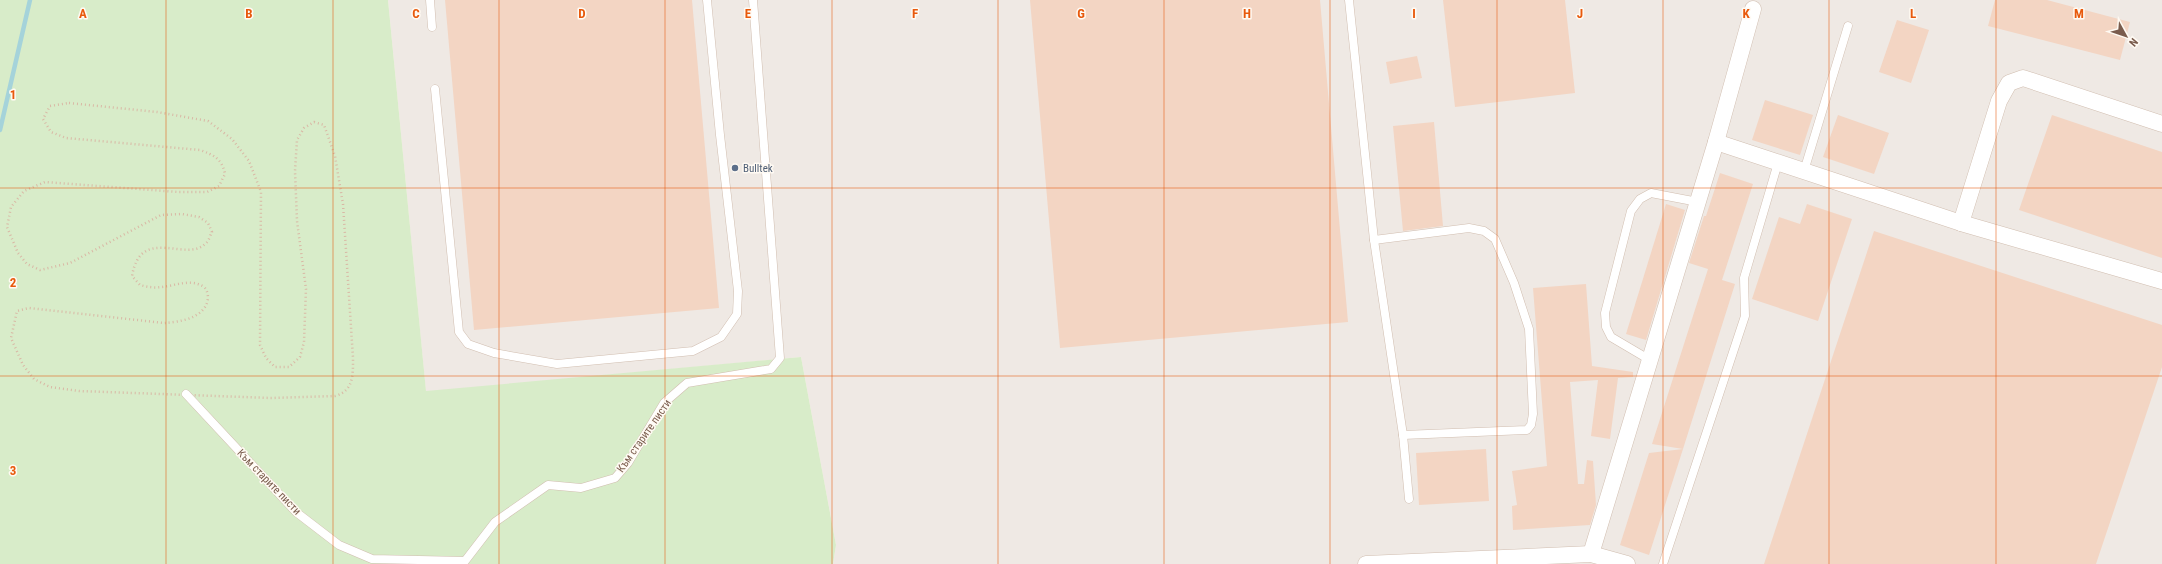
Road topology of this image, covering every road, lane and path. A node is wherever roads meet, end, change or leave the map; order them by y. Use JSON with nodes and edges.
{"nodes":[{"id":1,"x":430,"y":0,"type":"edge"},
{"id":2,"x":707,"y":0,"type":"edge"},
{"id":3,"x":753,"y":0,"type":"edge"},
{"id":4,"x":1349,"y":0,"type":"edge"},
{"id":5,"x":1753,"y":9,"type":"dead end"},
{"id":6,"x":1848,"y":26,"type":"dead end"},
{"id":7,"x":432,"y":27,"type":"dead end"},
{"id":8,"x":435,"y":89,"type":"dead end"},
{"id":9,"x":2162,"y":124,"type":"edge"},
{"id":10,"x":1716,"y":142,"type":"junction"},
{"id":11,"x":1778,"y":163,"type":"junction"},
{"id":12,"x":1804,"y":171,"type":"junction"},
{"id":13,"x":1698,"y":202,"type":"junction"},
{"id":14,"x":1961,"y":223,"type":"junction"},
{"id":15,"x":1374,"y":240,"type":"junction"},
{"id":16,"x":2162,"y":281,"type":"edge"},
{"id":17,"x":1650,"y":360,"type":"junction"},
{"id":18,"x":186,"y":394,"type":"junction"},
{"id":19,"x":1403,"y":435,"type":"junction"},
{"id":20,"x":1409,"y":499,"type":"dead end"},
{"id":21,"x":1591,"y":554,"type":"junction"},
{"id":22,"x":1445,"y":562,"type":"edge"},
{"id":23,"x":1366,"y":564,"type":"edge"},
{"id":24,"x":1627,"y":564,"type":"edge"},
{"id":25,"x":1663,"y":564,"type":"edge"}],
"edges":[{"from":1,"to":7,"type":"lane"},
{"from":2,"to":8,"type":"lane"},
{"from":3,"to":18,"type":"lane","name":"Към старите писти"},
{"from":4,"to":15,"type":"lane"},
{"from":5,"to":10,"type":"street"},
{"from":6,"to":12,"type":"lane"},
{"from":9,"to":14,"type":"street"},
{"from":10,"to":11,"type":"street"},
{"from":10,"to":13,"type":"street"},
{"from":11,"to":12,"type":"street"},
{"from":11,"to":25,"type":"lane"},
{"from":12,"to":14,"type":"street"},
{"from":13,"to":17,"type":"street"},
{"from":13,"to":17,"type":"lane"},
{"from":14,"to":16,"type":"street"},
{"from":15,"to":19,"type":"lane"},
{"from":15,"to":19,"type":"lane"},
{"from":17,"to":21,"type":"street"},
{"from":18,"to":18,"type":"path"},
{"from":19,"to":20,"type":"lane"},
{"from":21,"to":22,"type":"street"},
{"from":21,"to":24,"type":"street"},
{"from":22,"to":23,"type":"street"}]}
